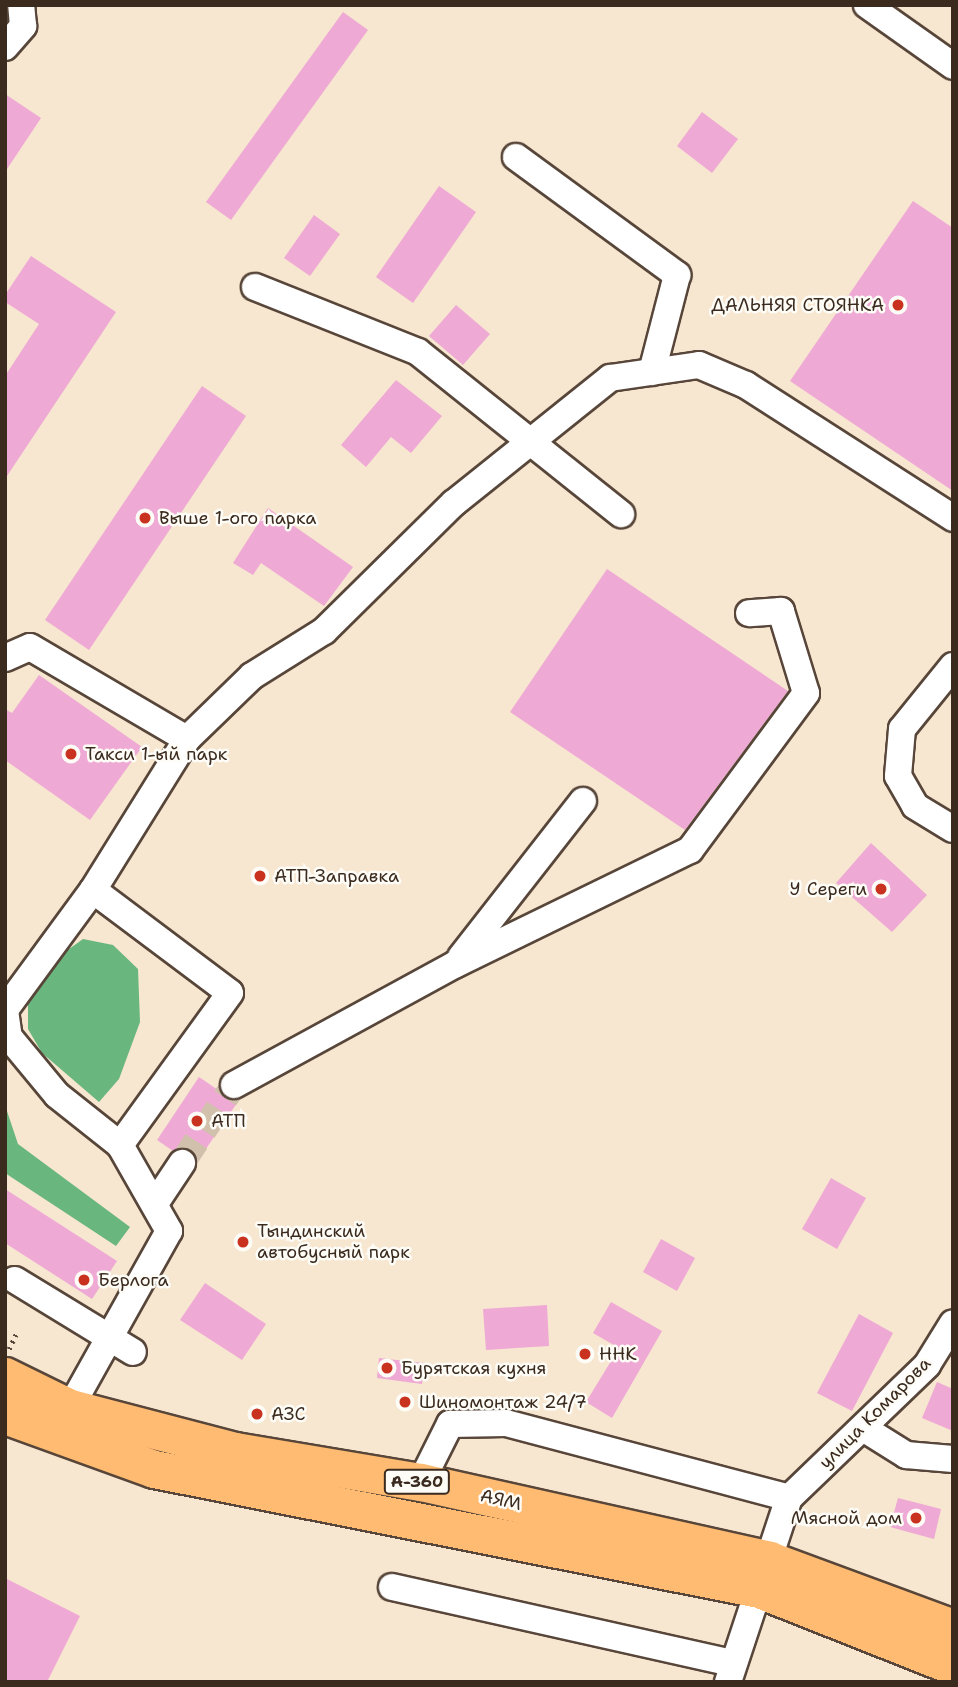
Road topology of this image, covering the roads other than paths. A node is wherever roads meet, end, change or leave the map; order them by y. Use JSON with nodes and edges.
{"nodes":[{"id":1,"x":21,"y":5,"type":"edge"},
{"id":2,"x":867,"y":5,"type":"edge"},
{"id":3,"x":5,"y":47,"type":"edge"},
{"id":4,"x":953,"y":66,"type":"edge"},
{"id":5,"x":516,"y":157,"type":"dead end"},
{"id":6,"x":255,"y":287,"type":"dead end"},
{"id":7,"x":652,"y":372,"type":"junction"},
{"id":8,"x":530,"y":442,"type":"junction"},
{"id":9,"x":621,"y":514,"type":"dead end"},
{"id":10,"x":953,"y":518,"type":"edge"},
{"id":11,"x":750,"y":613,"type":"dead end"},
{"id":12,"x":5,"y":658,"type":"edge"},
{"id":13,"x":953,"y":666,"type":"edge"},
{"id":14,"x":187,"y":739,"type":"junction"},
{"id":15,"x":583,"y":802,"type":"dead end"},
{"id":16,"x":953,"y":829,"type":"edge"},
{"id":17,"x":93,"y":890,"type":"junction"},
{"id":18,"x":456,"y":964,"type":"junction"},
{"id":19,"x":234,"y":1085,"type":"tunnel mouth"},
{"id":20,"x":120,"y":1145,"type":"junction"},
{"id":21,"x":182,"y":1163,"type":"tunnel mouth"},
{"id":22,"x":156,"y":1202,"type":"junction"},
{"id":23,"x":15,"y":1280,"type":"dead end"},
{"id":24,"x":953,"y":1323,"type":"edge"},
{"id":25,"x":107,"y":1337,"type":"junction"},
{"id":26,"x":133,"y":1352,"type":"dead end"},
{"id":27,"x":5,"y":1376,"type":"edge"},
{"id":28,"x":69,"y":1408,"type":"junction"},
{"id":29,"x":5,"y":1415,"type":"edge"},
{"id":30,"x":863,"y":1428,"type":"junction"},
{"id":31,"x":953,"y":1459,"type":"edge"},
{"id":32,"x":421,"y":1482,"type":"junction"},
{"id":33,"x":789,"y":1498,"type":"junction"},
{"id":34,"x":764,"y":1574,"type":"junction"},
{"id":35,"x":392,"y":1587,"type":"dead end"},
{"id":36,"x":953,"y":1628,"type":"edge"},
{"id":37,"x":953,"y":1666,"type":"edge"},
{"id":38,"x":730,"y":1672,"type":"edge"}],
"edges":[{"from":1,"to":3,"type":"street"},
{"from":2,"to":4,"type":"street"},
{"from":5,"to":7,"type":"street"},
{"from":6,"to":8,"type":"street"},
{"from":7,"to":8,"type":"street"},
{"from":7,"to":10,"type":"street"},
{"from":8,"to":9,"type":"street"},
{"from":8,"to":14,"type":"street"},
{"from":11,"to":18,"type":"street"},
{"from":12,"to":14,"type":"street"},
{"from":13,"to":16,"type":"street"},
{"from":14,"to":17,"type":"street"},
{"from":15,"to":18,"type":"street"},
{"from":17,"to":20,"type":"street"},
{"from":17,"to":20,"type":"street"},
{"from":18,"to":19,"type":"street"},
{"from":20,"to":22,"type":"street"},
{"from":21,"to":22,"type":"street"},
{"from":22,"to":25,"type":"street"},
{"from":23,"to":25,"type":"street"},
{"from":24,"to":30,"type":"street","name":"улица Комарова"},
{"from":25,"to":26,"type":"street"},
{"from":25,"to":28,"type":"street"},
{"from":27,"to":28,"type":"highway","name":"АЯМ","number":"А-360"},
{"from":28,"to":32,"type":"highway","name":"АЯМ","number":"А-360"},
{"from":29,"to":34,"type":"highway","name":"АЯМ","number":"А-360"},
{"from":30,"to":31,"type":"street"},
{"from":30,"to":33,"type":"street","name":"улица Комарова"},
{"from":32,"to":33,"type":"street"},
{"from":32,"to":34,"type":"highway","name":"АЯМ","number":"А-360"},
{"from":33,"to":34,"type":"street"},
{"from":34,"to":36,"type":"highway","name":"АЯМ","number":"А-360"},
{"from":34,"to":37,"type":"highway","name":"АЯМ","number":"А-360"},
{"from":34,"to":38,"type":"street"},
{"from":35,"to":38,"type":"street"}]}
